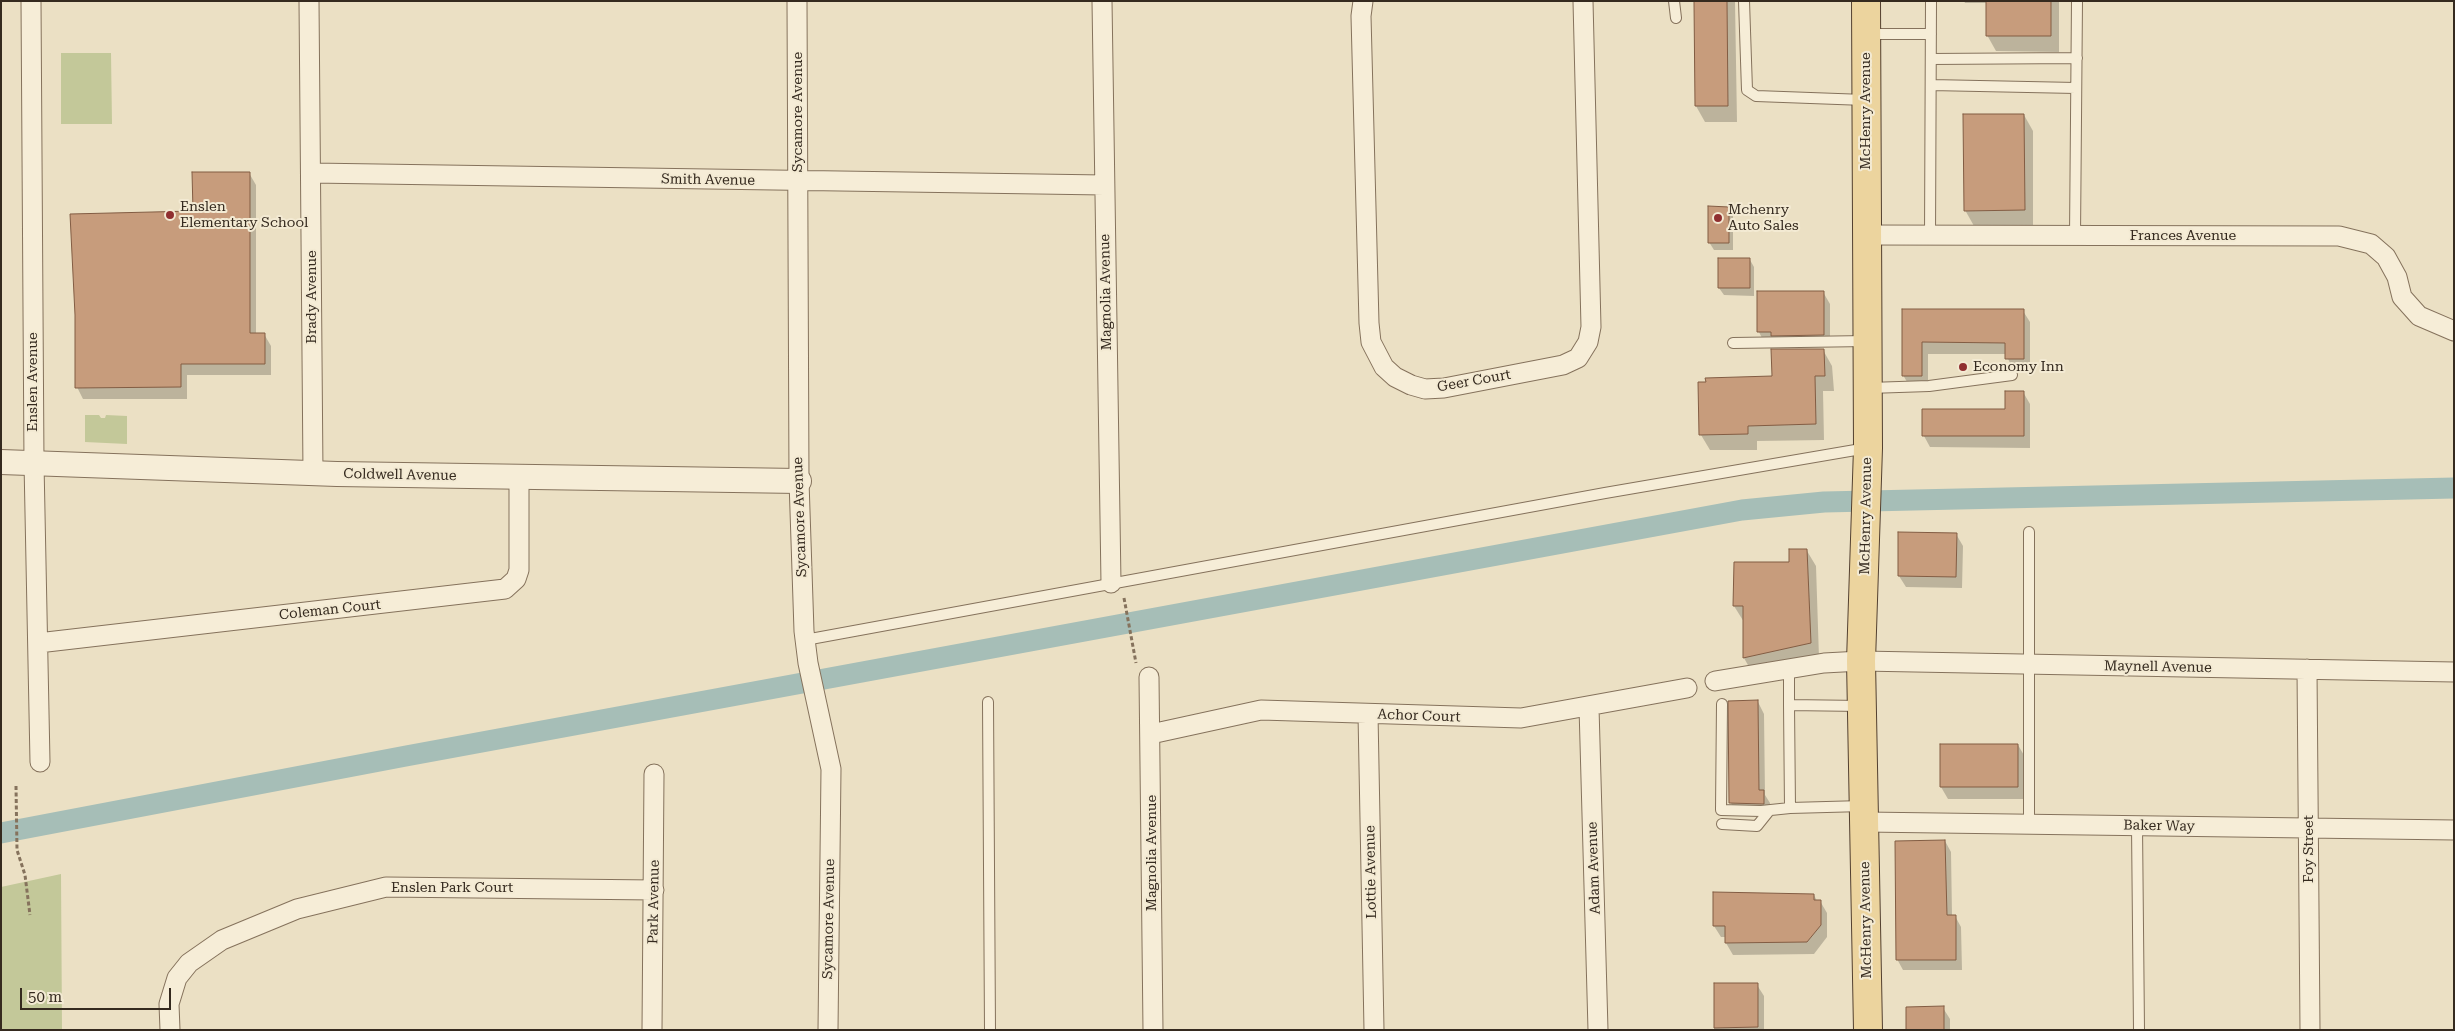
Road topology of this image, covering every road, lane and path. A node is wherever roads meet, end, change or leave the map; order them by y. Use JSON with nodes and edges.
{"nodes":[{"id":1,"x":30,"y":1,"type":"edge"},
{"id":2,"x":309,"y":1,"type":"edge"},
{"id":3,"x":797,"y":1,"type":"edge"},
{"id":4,"x":1102,"y":1,"type":"edge"},
{"id":5,"x":1363,"y":1,"type":"edge"},
{"id":6,"x":1583,"y":1,"type":"edge"},
{"id":7,"x":1674,"y":1,"type":"edge"},
{"id":8,"x":1744,"y":1,"type":"edge"},
{"id":9,"x":1866,"y":1,"type":"edge"},
{"id":10,"x":1931,"y":1,"type":"edge"},
{"id":11,"x":2077,"y":1,"type":"edge"},
{"id":12,"x":1676,"y":18,"type":"dead end"},
{"id":13,"x":1866,"y":34,"type":"junction"},
{"id":14,"x":1931,"y":34,"type":"junction"},
{"id":15,"x":2076,"y":58,"type":"junction"},
{"id":16,"x":1931,"y":59,"type":"junction"},
{"id":17,"x":1931,"y":85,"type":"junction"},
{"id":18,"x":2076,"y":88,"type":"junction"},
{"id":19,"x":1866,"y":100,"type":"junction"},
{"id":20,"x":312,"y":173,"type":"junction"},
{"id":21,"x":798,"y":181,"type":"junction"},
{"id":22,"x":1104,"y":185,"type":"junction"},
{"id":23,"x":1867,"y":235,"type":"junction"},
{"id":24,"x":1930,"y":236,"type":"junction"},
{"id":25,"x":2075,"y":236,"type":"junction"},
{"id":26,"x":2454,"y":331,"type":"edge"},
{"id":27,"x":1868,"y":341,"type":"junction"},
{"id":28,"x":1733,"y":343,"type":"dead end"},
{"id":29,"x":2012,"y":375,"type":"dead end"},
{"id":30,"x":1868,"y":388,"type":"junction"},
{"id":31,"x":1868,"y":460,"type":"junction"},
{"id":32,"x":1,"y":462,"type":"edge"},
{"id":33,"x":34,"y":462,"type":"junction"},
{"id":34,"x":313,"y":473,"type":"junction"},
{"id":35,"x":519,"y":478,"type":"junction"},
{"id":36,"x":799,"y":481,"type":"junction"},
{"id":37,"x":2029,"y":532,"type":"dead end"},
{"id":38,"x":1111,"y":583,"type":"junction"},
{"id":39,"x":1125,"y":605,"type":"dead end"},
{"id":40,"x":805,"y":640,"type":"junction"},
{"id":41,"x":38,"y":643,"type":"junction"},
{"id":42,"x":1135,"y":660,"type":"dead end"},
{"id":43,"x":1861,"y":661,"type":"junction"},
{"id":44,"x":2029,"y":664,"type":"junction"},
{"id":45,"x":1789,"y":669,"type":"junction"},
{"id":46,"x":2307,"y":669,"type":"junction"},
{"id":47,"x":2454,"y":672,"type":"edge"},
{"id":48,"x":1149,"y":677,"type":"dead end"},
{"id":49,"x":1715,"y":681,"type":"dead end"},
{"id":50,"x":1688,"y":688,"type":"dead end"},
{"id":51,"x":988,"y":702,"type":"dead end"},
{"id":52,"x":1722,"y":704,"type":"dead end"},
{"id":53,"x":1789,"y":706,"type":"junction"},
{"id":54,"x":1862,"y":706,"type":"junction"},
{"id":55,"x":1589,"y":707,"type":"junction"},
{"id":56,"x":1368,"y":714,"type":"junction"},
{"id":57,"x":1151,"y":734,"type":"junction"},
{"id":58,"x":40,"y":762,"type":"dead end"},
{"id":59,"x":654,"y":774,"type":"dead end"},
{"id":60,"x":16,"y":786,"type":"dead end"},
{"id":61,"x":1790,"y":808,"type":"junction"},
{"id":62,"x":1768,"y":811,"type":"junction"},
{"id":63,"x":1864,"y":814,"type":"junction"},
{"id":64,"x":1722,"y":824,"type":"dead end"},
{"id":65,"x":2029,"y":824,"type":"junction"},
{"id":66,"x":2137,"y":826,"type":"junction"},
{"id":67,"x":2309,"y":829,"type":"junction"},
{"id":68,"x":2454,"y":830,"type":"edge"},
{"id":69,"x":654,"y":890,"type":"junction"},
{"id":70,"x":30,"y":916,"type":"dead end"},
{"id":71,"x":170,"y":1030,"type":"edge"},
{"id":72,"x":652,"y":1030,"type":"edge"},
{"id":73,"x":828,"y":1030,"type":"edge"},
{"id":74,"x":990,"y":1030,"type":"edge"},
{"id":75,"x":1153,"y":1030,"type":"edge"},
{"id":76,"x":1374,"y":1030,"type":"edge"},
{"id":77,"x":1598,"y":1030,"type":"edge"},
{"id":78,"x":1868,"y":1030,"type":"edge"},
{"id":79,"x":2139,"y":1030,"type":"edge"},
{"id":80,"x":2310,"y":1030,"type":"edge"}],
"edges":[{"from":1,"to":33,"type":"street","name":"Enslen Avenue"},
{"from":2,"to":20,"type":"street","name":"Brady Avenue"},
{"from":3,"to":21,"type":"street","name":"Sycamore Avenue"},
{"from":4,"to":22,"type":"street","name":"Magnolia Avenue"},
{"from":5,"to":6,"type":"street","name":"Geer Court"},
{"from":7,"to":12,"type":"lane"},
{"from":8,"to":19,"type":"lane"},
{"from":9,"to":13,"type":"main road","name":"McHenry Avenue"},
{"from":10,"to":14,"type":"lane"},
{"from":11,"to":15,"type":"lane"},
{"from":13,"to":14,"type":"lane"},
{"from":13,"to":19,"type":"main road","name":"McHenry Avenue"},
{"from":14,"to":16,"type":"lane"},
{"from":15,"to":16,"type":"lane"},
{"from":15,"to":18,"type":"lane"},
{"from":16,"to":17,"type":"lane"},
{"from":17,"to":18,"type":"lane"},
{"from":17,"to":24,"type":"lane"},
{"from":18,"to":25,"type":"lane"},
{"from":19,"to":23,"type":"main road","name":"McHenry Avenue"},
{"from":20,"to":21,"type":"street","name":"Smith Avenue"},
{"from":20,"to":34,"type":"street","name":"Brady Avenue"},
{"from":21,"to":22,"type":"street","name":"Smith Avenue"},
{"from":21,"to":36,"type":"street","name":"Sycamore Avenue"},
{"from":22,"to":38,"type":"street","name":"Magnolia Avenue"},
{"from":23,"to":24,"type":"street","name":"Frances Avenue"},
{"from":23,"to":27,"type":"main road","name":"McHenry Avenue"},
{"from":24,"to":25,"type":"street","name":"Frances Avenue"},
{"from":25,"to":26,"type":"street","name":"Frances Avenue"},
{"from":27,"to":28,"type":"lane"},
{"from":27,"to":30,"type":"main road","name":"McHenry Avenue"},
{"from":29,"to":30,"type":"lane"},
{"from":30,"to":31,"type":"main road","name":"McHenry Avenue"},
{"from":31,"to":38,"type":"lane"},
{"from":31,"to":43,"type":"main road","name":"McHenry Avenue"},
{"from":32,"to":33,"type":"street","name":"Coldwell Avenue"},
{"from":33,"to":34,"type":"street","name":"Coldwell Avenue"},
{"from":33,"to":41,"type":"street","name":"Enslen Avenue"},
{"from":34,"to":35,"type":"street","name":"Coldwell Avenue"},
{"from":35,"to":36,"type":"street","name":"Coldwell Avenue"},
{"from":35,"to":41,"type":"street","name":"Coleman Court"},
{"from":36,"to":40,"type":"street","name":"Sycamore Avenue"},
{"from":37,"to":44,"type":"lane"},
{"from":38,"to":40,"type":"lane"},
{"from":39,"to":42,"type":"path"},
{"from":40,"to":73,"type":"street","name":"Sycamore Avenue"},
{"from":41,"to":58,"type":"street","name":"Enslen Avenue"},
{"from":43,"to":44,"type":"street","name":"Maynell Avenue"},
{"from":43,"to":45,"type":"street"},
{"from":43,"to":54,"type":"main road","name":"McHenry Avenue"},
{"from":44,"to":46,"type":"street","name":"Maynell Avenue"},
{"from":44,"to":65,"type":"lane"},
{"from":45,"to":49,"type":"street"},
{"from":45,"to":53,"type":"lane"},
{"from":46,"to":47,"type":"street","name":"Maynell Avenue"},
{"from":46,"to":67,"type":"street","name":"Foy Street"},
{"from":48,"to":57,"type":"street","name":"Magnolia Avenue"},
{"from":50,"to":55,"type":"street","name":"Achor Court"},
{"from":51,"to":74,"type":"lane"},
{"from":52,"to":62,"type":"lane"},
{"from":53,"to":54,"type":"lane"},
{"from":53,"to":61,"type":"lane"},
{"from":54,"to":63,"type":"main road","name":"McHenry Avenue"},
{"from":55,"to":56,"type":"street","name":"Achor Court"},
{"from":55,"to":77,"type":"street","name":"Adam Avenue"},
{"from":56,"to":57,"type":"street","name":"Achor Court"},
{"from":56,"to":76,"type":"street","name":"Lottie Avenue"},
{"from":57,"to":75,"type":"street","name":"Magnolia Avenue"},
{"from":59,"to":69,"type":"street","name":"Park Avenue"},
{"from":60,"to":70,"type":"path"},
{"from":61,"to":62,"type":"lane"},
{"from":61,"to":63,"type":"lane"},
{"from":62,"to":64,"type":"lane"},
{"from":63,"to":65,"type":"street","name":"Baker Way"},
{"from":63,"to":78,"type":"main road","name":"McHenry Avenue"},
{"from":65,"to":66,"type":"street","name":"Baker Way"},
{"from":66,"to":67,"type":"street","name":"Baker Way"},
{"from":66,"to":79,"type":"lane"},
{"from":67,"to":68,"type":"street","name":"Baker Way"},
{"from":67,"to":80,"type":"street","name":"Foy Street"},
{"from":69,"to":71,"type":"street","name":"Enslen Park Court"},
{"from":69,"to":72,"type":"street","name":"Park Avenue"}]}
